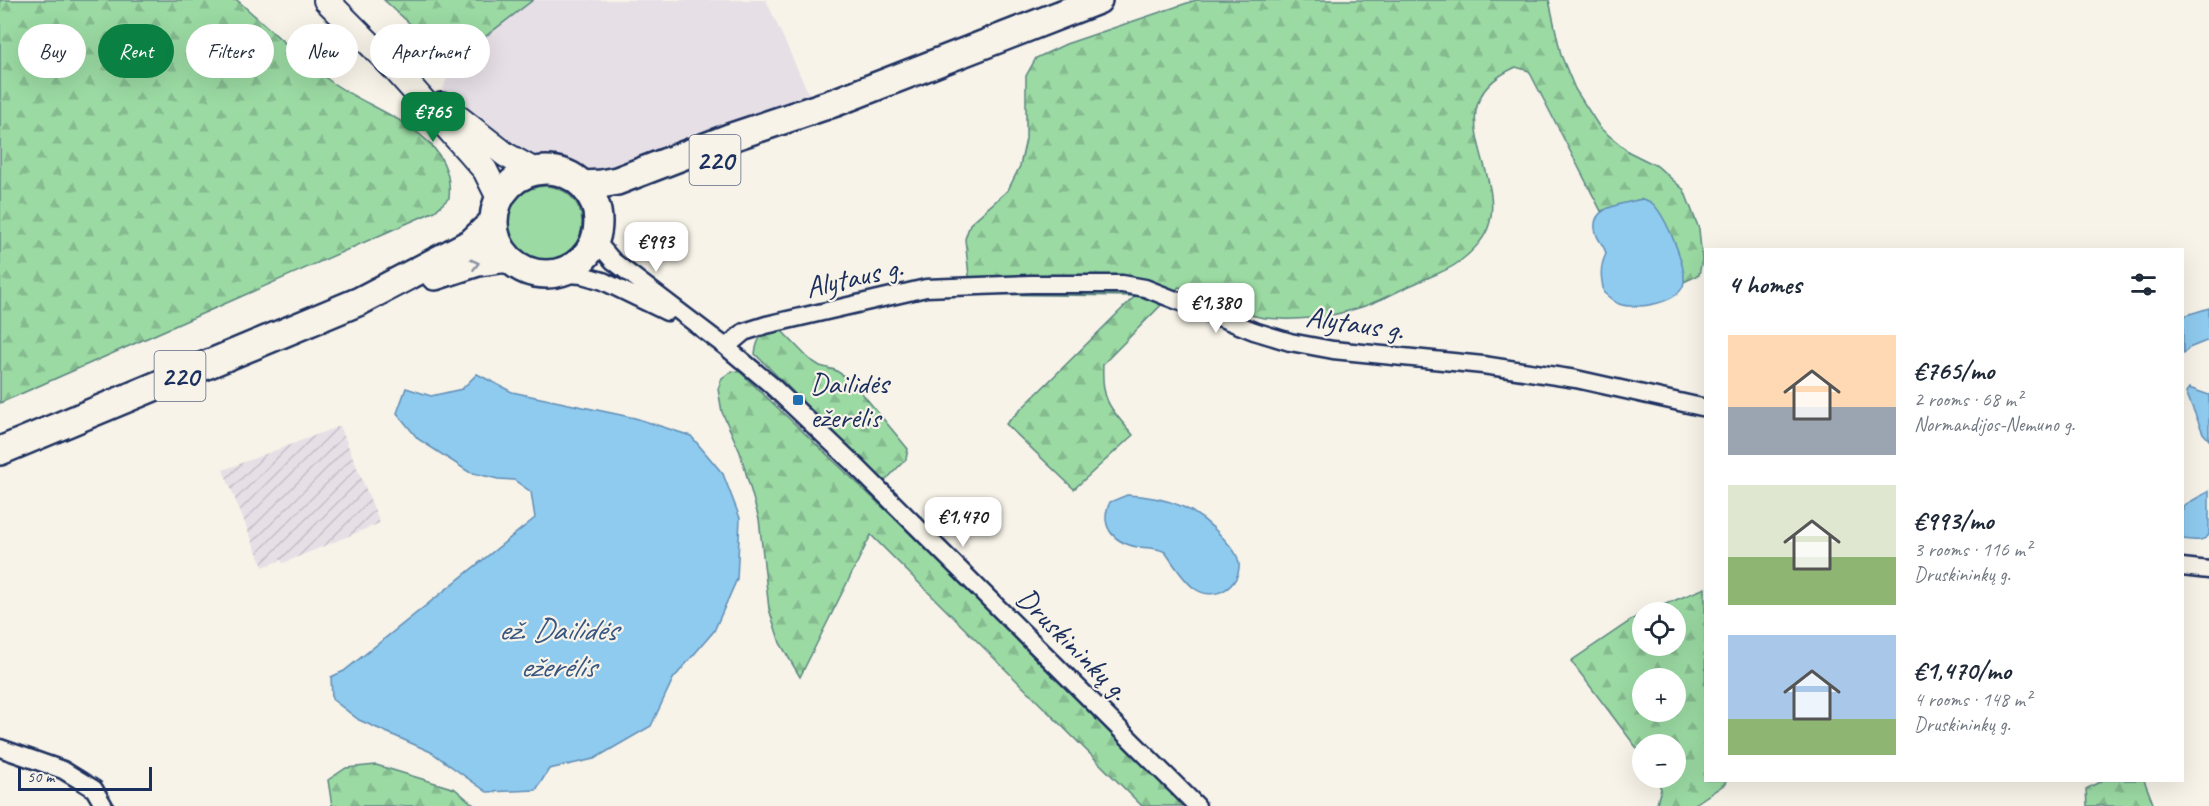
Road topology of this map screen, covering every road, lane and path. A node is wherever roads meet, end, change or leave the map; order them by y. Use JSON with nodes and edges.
{"nodes":[{"id":1,"x":326,"y":0,"type":"edge"},
{"id":2,"x":1098,"y":0,"type":"edge"},
{"id":3,"x":370,"y":44,"type":"edge"},
{"id":4,"x":403,"y":78,"type":"edge"},
{"id":5,"x":407,"y":78,"type":"edge"},
{"id":6,"x":836,"y":102,"type":"junction"},
{"id":7,"x":535,"y":171,"type":"junction"},
{"id":8,"x":584,"y":185,"type":"junction"},
{"id":9,"x":496,"y":209,"type":"junction"},
{"id":10,"x":597,"y":231,"type":"junction"},
{"id":11,"x":508,"y":258,"type":"junction"},
{"id":12,"x":556,"y":273,"type":"junction"},
{"id":13,"x":360,"y":301,"type":"junction"},
{"id":14,"x":697,"y":326,"type":"junction"},
{"id":15,"x":726,"y":347,"type":"junction"},
{"id":16,"x":1704,"y":408,"type":"edge"},
{"id":17,"x":0,"y":451,"type":"edge"},
{"id":18,"x":2184,"y":567,"type":"edge"},
{"id":19,"x":2209,"y":570,"type":"edge"},
{"id":20,"x":0,"y":748,"type":"edge"},
{"id":21,"x":104,"y":806,"type":"edge"},
{"id":22,"x":1197,"y":806,"type":"edge"}],
"edges":[{"from":1,"to":3,"type":"main road"},
{"from":2,"to":6,"type":"main road","number":"220"},
{"from":4,"to":9,"type":"main road"},
{"from":5,"to":7,"type":"main road"},
{"from":6,"to":8,"type":"main road","number":"220"},
{"from":6,"to":10,"type":"main road","number":"220"},
{"from":7,"to":8,"type":"main road"},
{"from":7,"to":9,"type":"main road","number":"220"},
{"from":8,"to":10,"type":"main road"},
{"from":9,"to":11,"type":"main road"},
{"from":9,"to":13,"type":"main road","number":"220"},
{"from":10,"to":12,"type":"main road","number":"220"},
{"from":10,"to":14,"type":"street"},
{"from":11,"to":12,"type":"main road"},
{"from":13,"to":11,"type":"main road","number":"220","one_way":true},
{"from":12,"to":14,"type":"street"},
{"from":13,"to":17,"type":"main road","number":"220"},
{"from":14,"to":15,"type":"street","name":"Druskininkų g."},
{"from":15,"to":16,"type":"street","name":"Alytaus g."},
{"from":15,"to":22,"type":"street","name":"Druskininkų g."},
{"from":18,"to":19,"type":"street"},
{"from":20,"to":21,"type":"street"}]}
